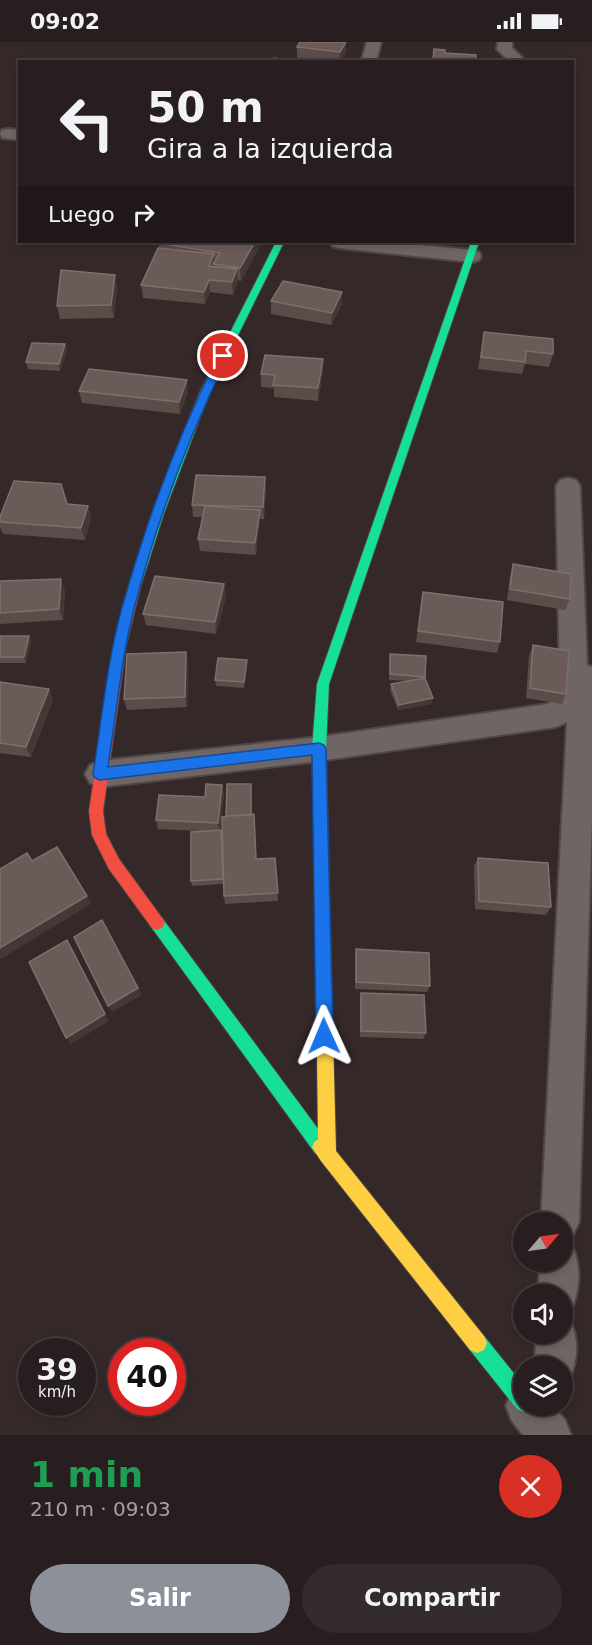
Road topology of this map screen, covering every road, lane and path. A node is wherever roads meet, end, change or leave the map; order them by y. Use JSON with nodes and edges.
{"nodes":[{"id":1,"x":374,"y":42,"type":"edge"},
{"id":2,"x":505,"y":42,"type":"edge"},
{"id":3,"x":370,"y":60,"type":"edge"},
{"id":4,"x":518,"y":60,"type":"edge"},
{"id":5,"x":280,"y":243,"type":"edge"},
{"id":6,"x":358,"y":243,"type":"edge"},
{"id":7,"x":474,"y":249,"type":"edge"},
{"id":8,"x":568,"y":486,"type":"dead end"},
{"id":9,"x":584,"y":640,"type":"dead end"},
{"id":10,"x":319,"y":749,"type":"junction"},
{"id":11,"x":100,"y":774,"type":"junction"},
{"id":12,"x":327,"y":1155,"type":"junction"},
{"id":13,"x":560,"y":1212,"type":"edge"},
{"id":14,"x":513,"y":1388,"type":"edge"},
{"id":15,"x":535,"y":1416,"type":"edge"},
{"id":16,"x":552,"y":1416,"type":"edge"},
{"id":17,"x":551,"y":1435,"type":"edge"}],
"edges":[{"from":1,"to":3,"type":"street"},
{"from":2,"to":4,"type":"street"},
{"from":5,"to":11,"type":"street"},
{"from":6,"to":7,"type":"street"},
{"from":7,"to":10,"type":"street"},
{"from":8,"to":10,"type":"street"},
{"from":9,"to":13,"type":"street"},
{"from":10,"to":11,"type":"street"},
{"from":10,"to":12,"type":"street"},
{"from":11,"to":12,"type":"street"},
{"from":12,"to":14,"type":"street"},
{"from":15,"to":17,"type":"street"},
{"from":16,"to":17,"type":"street"}]}
